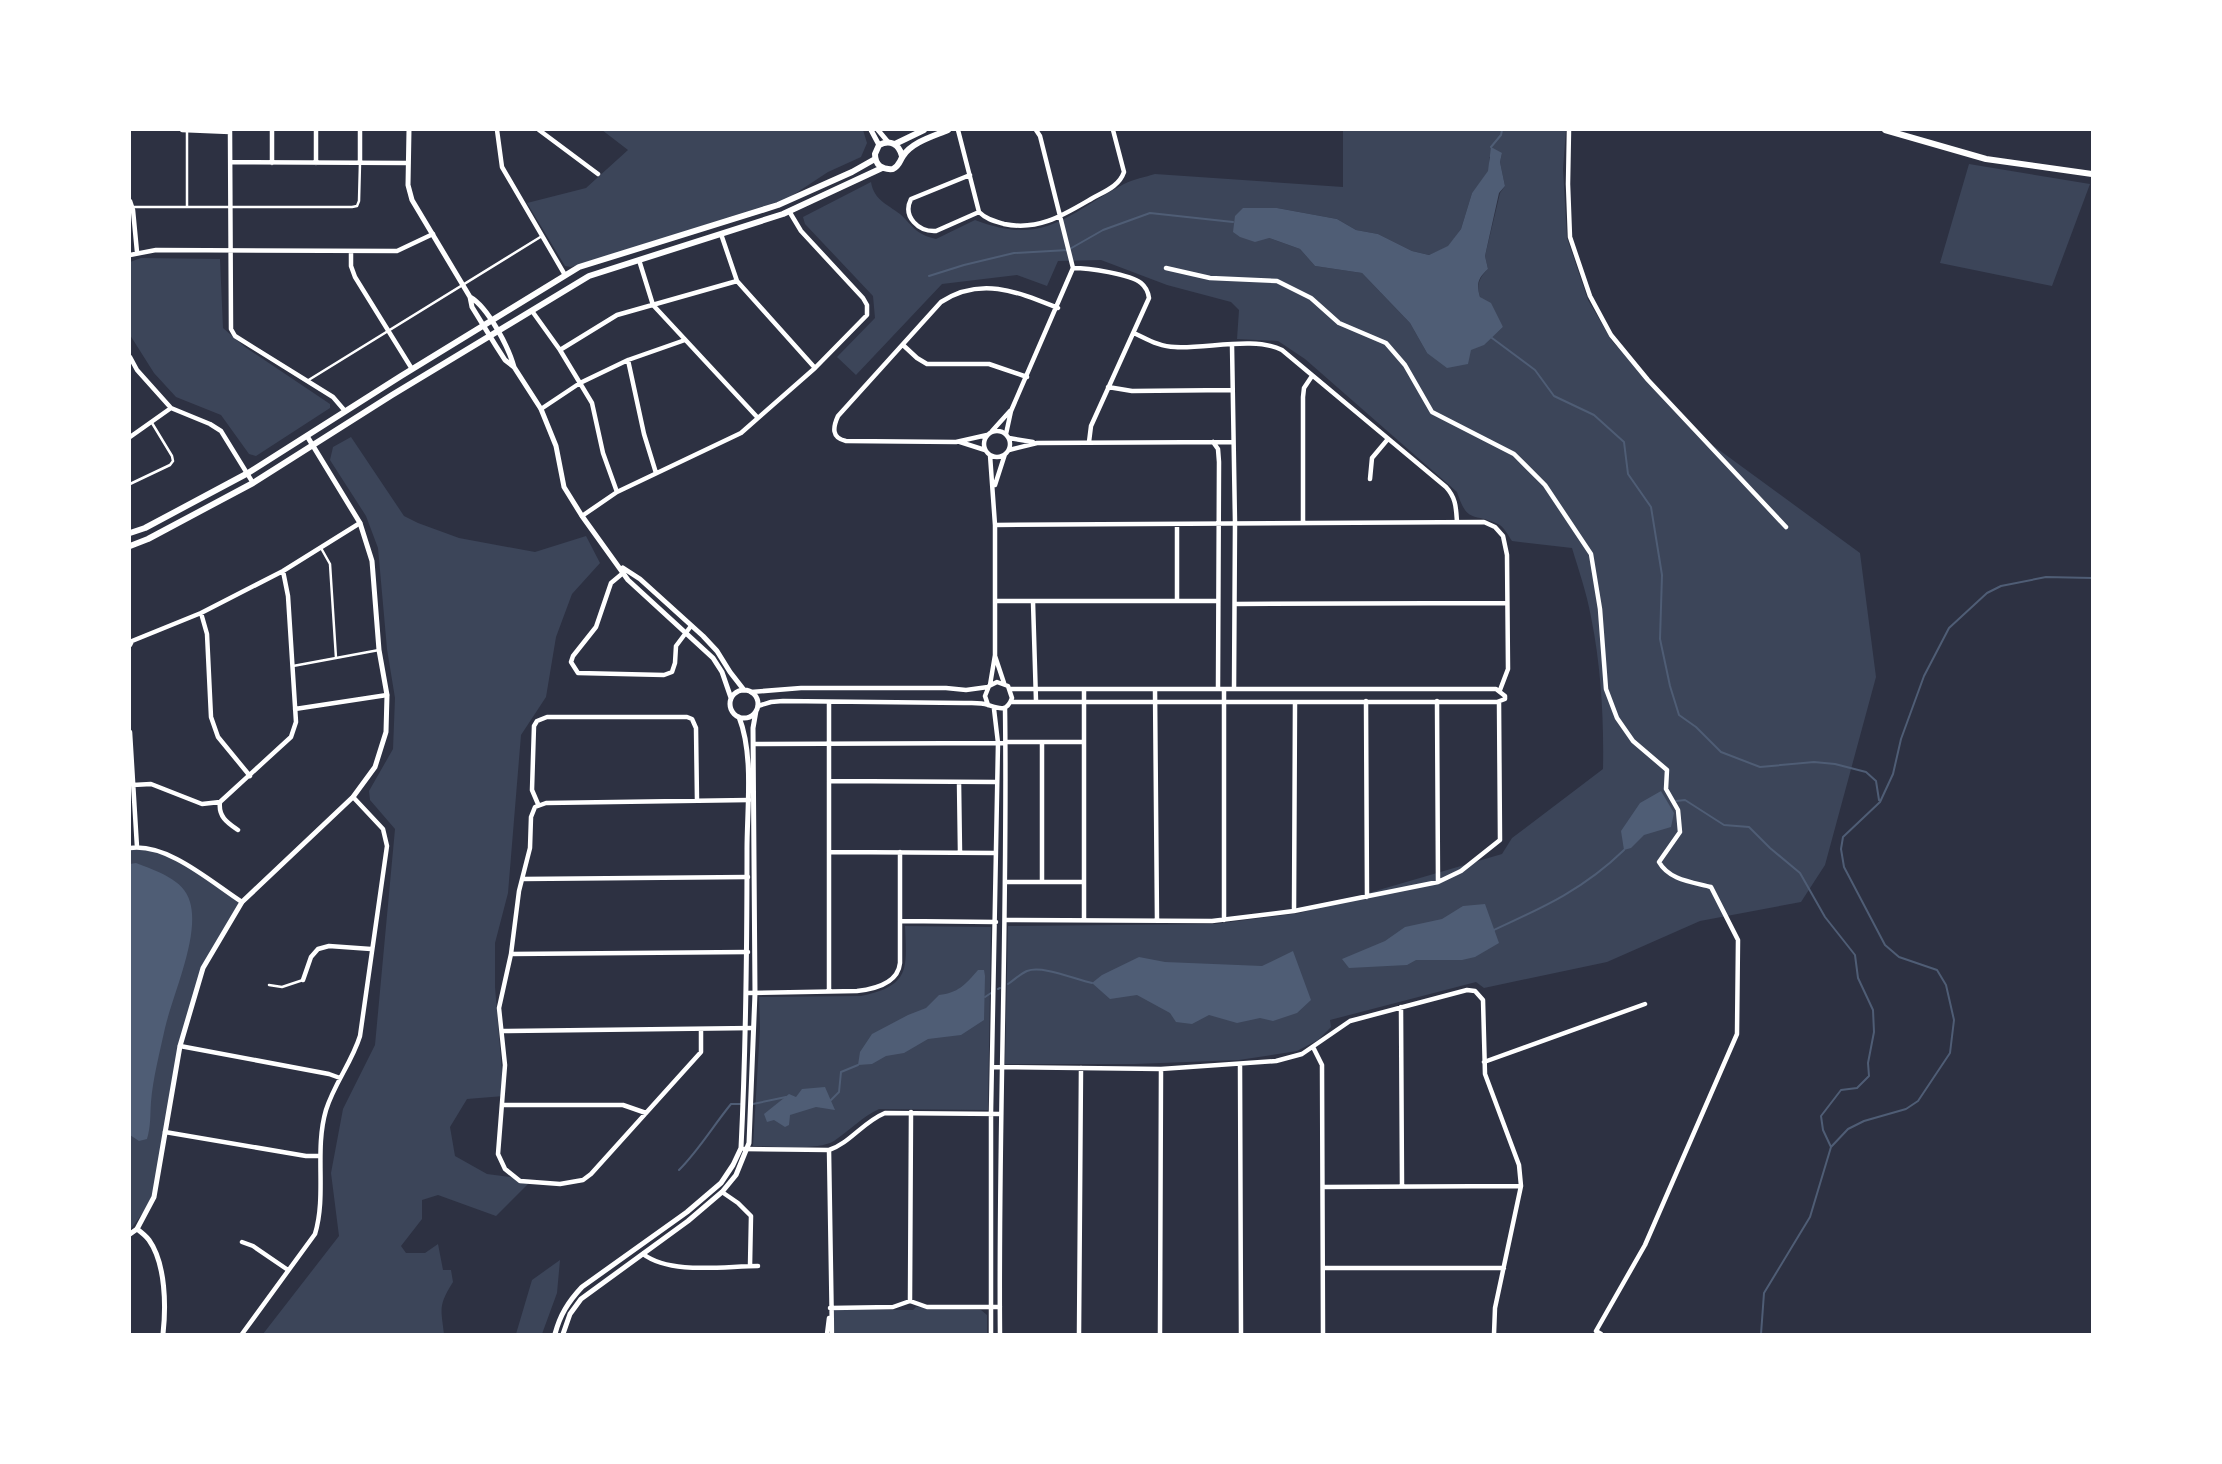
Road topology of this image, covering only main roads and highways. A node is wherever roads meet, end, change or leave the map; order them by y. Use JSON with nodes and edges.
{"nodes":[{"id":1,"x":923,"y":130,"type":"edge"},
{"id":2,"x":948,"y":130,"type":"edge"},
{"id":3,"x":1885,"y":130,"type":"edge"},
{"id":4,"x":892,"y":143,"type":"junction"},
{"id":5,"x":902,"y":156,"type":"junction"},
{"id":6,"x":875,"y":159,"type":"junction"},
{"id":7,"x":881,"y":168,"type":"junction"},
{"id":8,"x":2092,"y":174,"type":"edge"},
{"id":9,"x":145,"y":528,"type":"junction"},
{"id":10,"x":130,"y":533,"type":"edge"},
{"id":11,"x":148,"y":539,"type":"junction"},
{"id":12,"x":130,"y":545,"type":"edge"}],
"edges":[{"from":1,"to":4,"type":"main road"},
{"from":2,"to":5,"type":"main road"},
{"from":3,"to":8,"type":"main road"},
{"from":4,"to":5,"type":"main road"},
{"from":4,"to":6,"type":"main road"},
{"from":5,"to":7,"type":"main road"},
{"from":6,"to":7,"type":"main road"},
{"from":6,"to":9,"type":"main road"},
{"from":7,"to":11,"type":"main road"},
{"from":9,"to":10,"type":"main road"},
{"from":9,"to":11,"type":"main road"},
{"from":11,"to":12,"type":"main road"}]}
